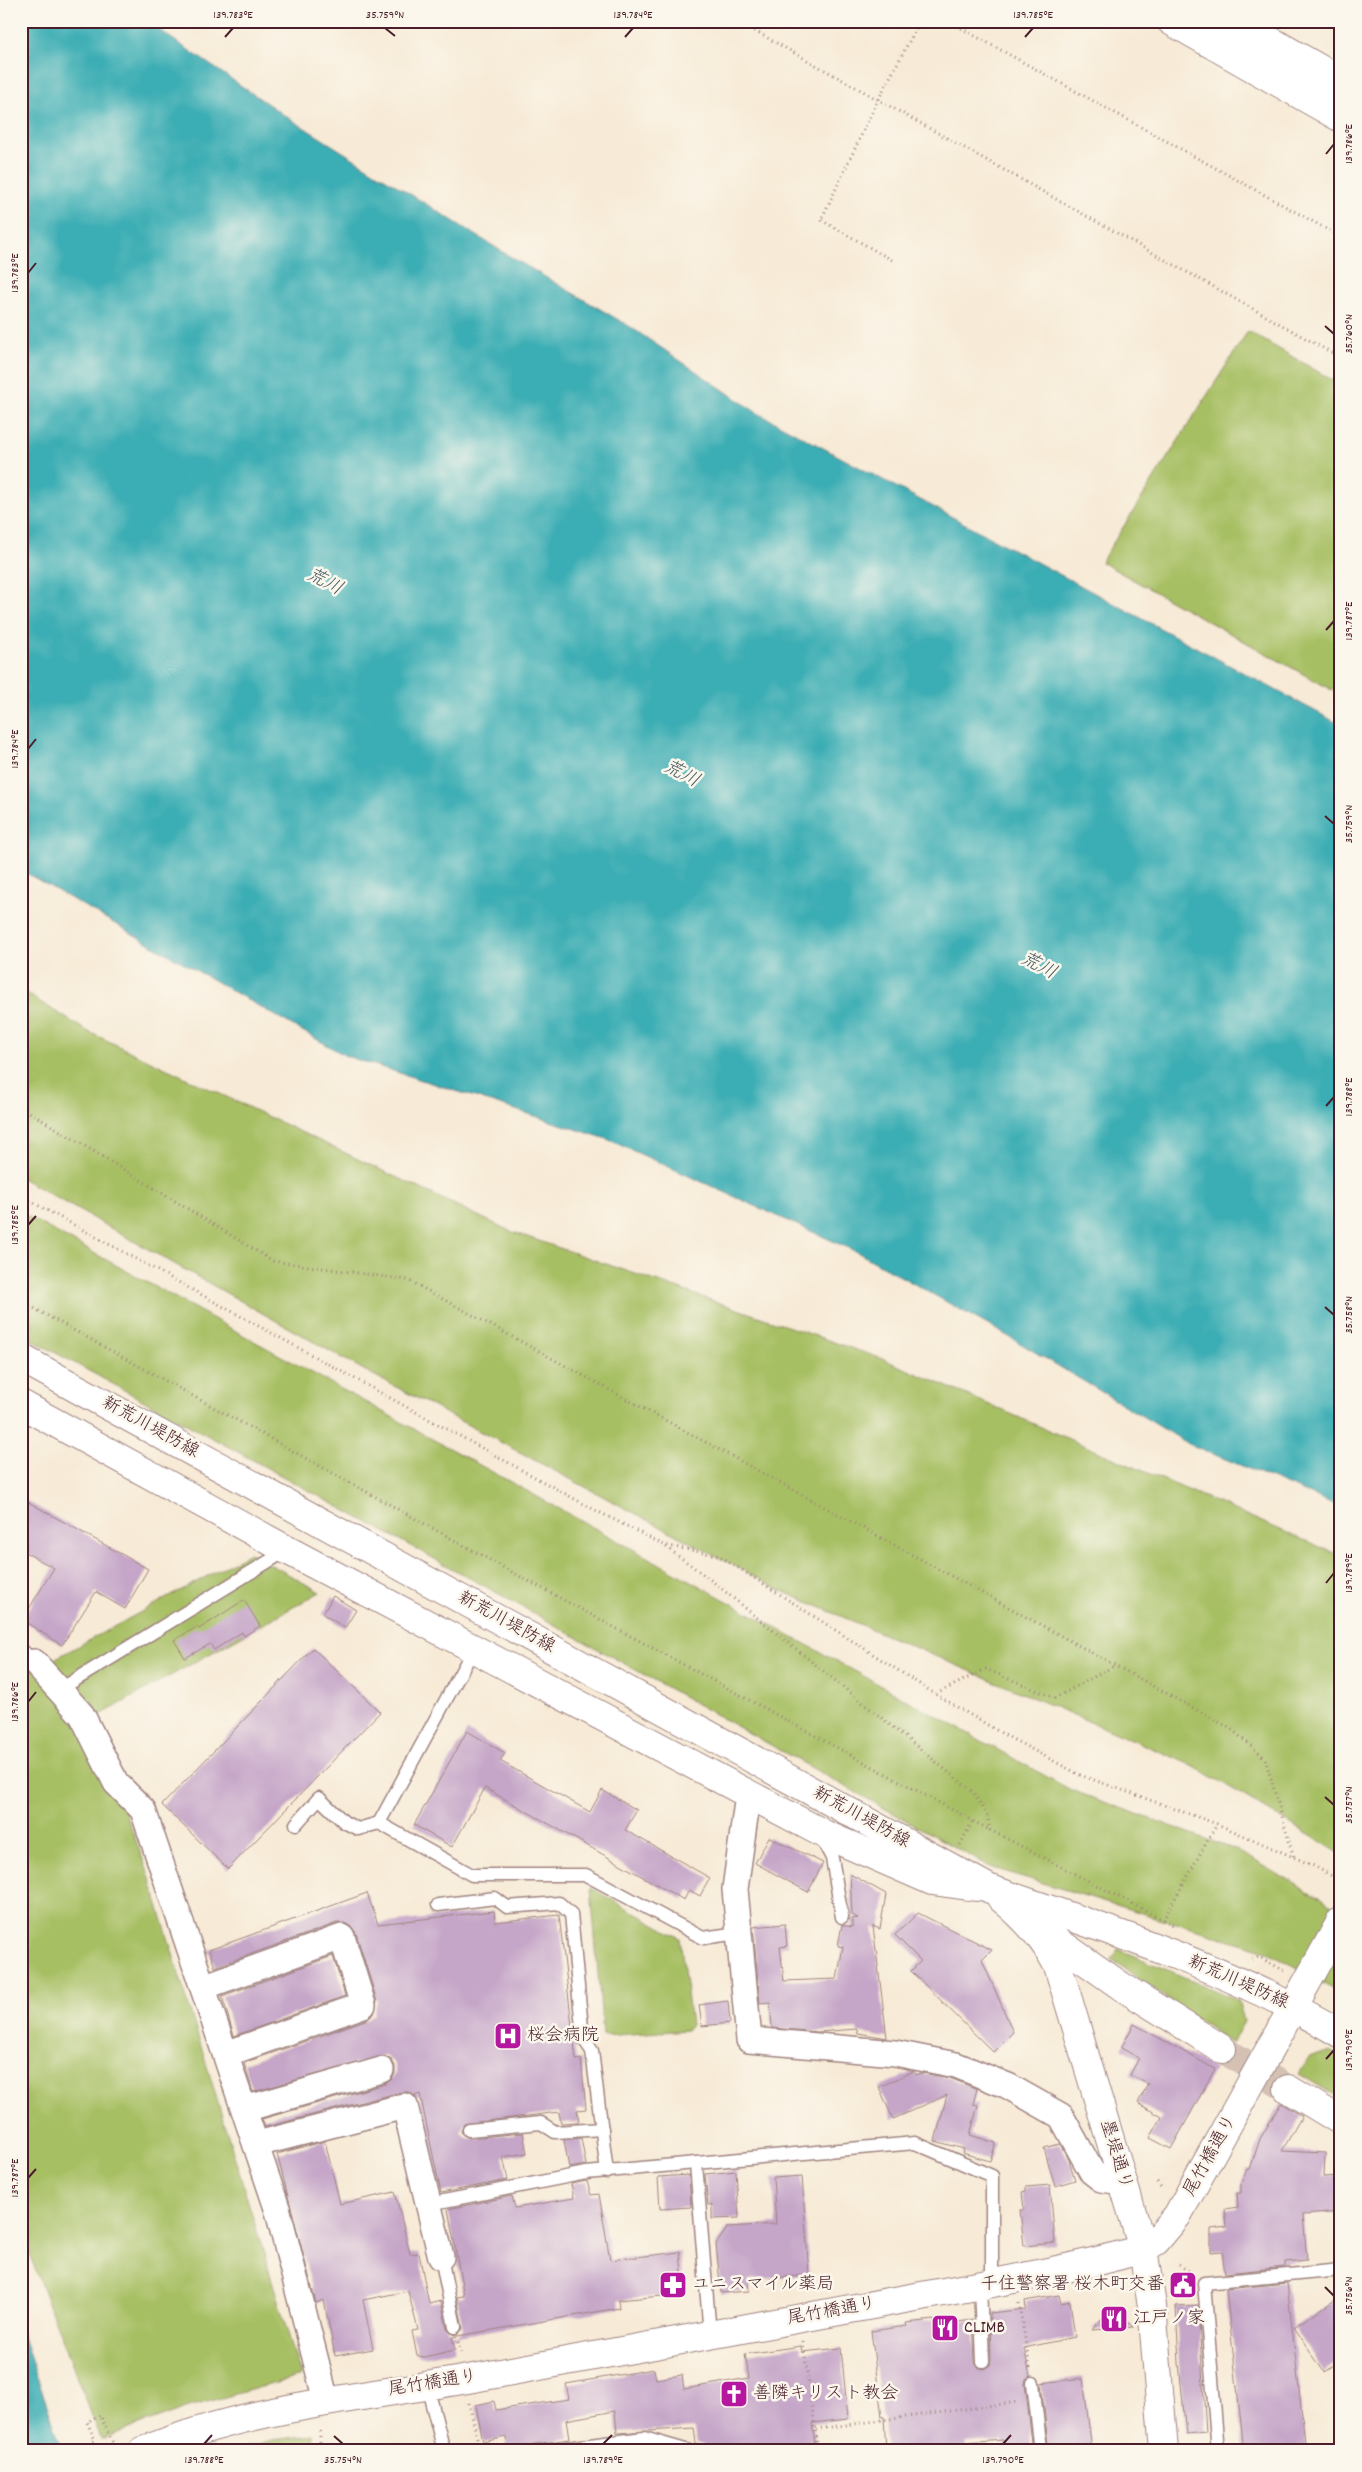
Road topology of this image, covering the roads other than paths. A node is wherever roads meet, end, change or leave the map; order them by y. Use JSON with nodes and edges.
{"nodes":[{"id":1,"x":1171,"y":21,"type":"edge"},
{"id":2,"x":1201,"y":21,"type":"edge"},
{"id":3,"x":1236,"y":21,"type":"edge"},
{"id":4,"x":1263,"y":21,"type":"edge"},
{"id":5,"x":1341,"y":66,"type":"edge"},
{"id":6,"x":1341,"y":81,"type":"edge"},
{"id":7,"x":1341,"y":102,"type":"edge"},
{"id":8,"x":1341,"y":118,"type":"edge"},
{"id":9,"x":21,"y":1358,"type":"edge"},
{"id":10,"x":21,"y":1404,"type":"edge"},
{"id":11,"x":287,"y":1550,"type":"junction"},
{"id":12,"x":474,"y":1650,"type":"junction"},
{"id":13,"x":28,"y":1656,"type":"edge"},
{"id":14,"x":59,"y":1690,"type":"junction"},
{"id":15,"x":748,"y":1795,"type":"junction"},
{"id":16,"x":379,"y":1823,"type":"junction"},
{"id":17,"x":296,"y":1824,"type":"dead end"},
{"id":18,"x":824,"y":1834,"type":"junction"},
{"id":19,"x":990,"y":1889,"type":"junction"},
{"id":20,"x":438,"y":1904,"type":"dead end"},
{"id":21,"x":842,"y":1917,"type":"dead end"},
{"id":22,"x":1026,"y":1919,"type":"junction"},
{"id":23,"x":1341,"y":1921,"type":"edge"},
{"id":24,"x":738,"y":1933,"type":"junction"},
{"id":25,"x":203,"y":1987,"type":"junction"},
{"id":26,"x":1292,"y":2008,"type":"junction"},
{"id":27,"x":1341,"y":2034,"type":"edge"},
{"id":28,"x":1222,"y":2049,"type":"tunnel mouth"},
{"id":29,"x":226,"y":2054,"type":"junction"},
{"id":30,"x":381,"y":2070,"type":"dead end"},
{"id":31,"x":1288,"y":2089,"type":"tunnel mouth"},
{"id":32,"x":245,"y":2109,"type":"junction"},
{"id":33,"x":1341,"y":2121,"type":"edge"},
{"id":34,"x":602,"y":2129,"type":"junction"},
{"id":35,"x":469,"y":2130,"type":"dead end"},
{"id":36,"x":257,"y":2144,"type":"junction"},
{"id":37,"x":696,"y":2164,"type":"junction"},
{"id":38,"x":608,"y":2172,"type":"junction"},
{"id":39,"x":1123,"y":2182,"type":"junction"},
{"id":40,"x":430,"y":2204,"type":"junction"},
{"id":41,"x":1143,"y":2249,"type":"junction"},
{"id":42,"x":441,"y":2256,"type":"joint"},
{"id":43,"x":1341,"y":2270,"type":"edge"},
{"id":44,"x":986,"y":2284,"type":"junction"},
{"id":45,"x":455,"y":2326,"type":"dead end"},
{"id":46,"x":710,"y":2335,"type":"junction"},
{"id":47,"x":983,"y":2361,"type":"dead end"},
{"id":48,"x":1033,"y":2383,"type":"road end"},
{"id":49,"x":427,"y":2385,"type":"junction"},
{"id":50,"x":323,"y":2414,"type":"junction"},
{"id":51,"x":606,"y":2447,"type":"edge"},
{"id":52,"x":663,"y":2447,"type":"edge"},
{"id":53,"x":143,"y":2451,"type":"edge"},
{"id":54,"x":444,"y":2451,"type":"edge"},
{"id":55,"x":543,"y":2451,"type":"edge"},
{"id":56,"x":689,"y":2451,"type":"edge"},
{"id":57,"x":1041,"y":2451,"type":"edge"},
{"id":58,"x":1164,"y":2451,"type":"edge"},
{"id":59,"x":1218,"y":2451,"type":"edge"}],
"edges":[{"from":1,"to":8,"type":"main road"},
{"from":2,"to":7,"type":"main road"},
{"from":3,"to":6,"type":"main road"},
{"from":4,"to":5,"type":"main road"},
{"from":9,"to":19,"type":"main road","name":"新荒川堤防線"},
{"from":10,"to":11,"type":"main road","name":"新荒川堤防線"},
{"from":11,"to":12,"type":"main road","name":"新荒川堤防線"},
{"from":11,"to":14,"type":"lane"},
{"from":12,"to":15,"type":"main road","name":"新荒川堤防線"},
{"from":12,"to":16,"type":"lane"},
{"from":13,"to":14,"type":"street"},
{"from":14,"to":25,"type":"street"},
{"from":15,"to":18,"type":"main road","name":"新荒川堤防線"},
{"from":15,"to":24,"type":"street"},
{"from":16,"to":17,"type":"lane"},
{"from":16,"to":24,"type":"lane"},
{"from":18,"to":19,"type":"main road","name":"新荒川堤防線"},
{"from":18,"to":21,"type":"lane"},
{"from":19,"to":22,"type":"main road","name":"墨堤通り"},
{"from":19,"to":26,"type":"main road","name":"新荒川堤防線"},
{"from":20,"to":34,"type":"lane"},
{"from":22,"to":28,"type":"main road"},
{"from":22,"to":39,"type":"main road","name":"墨堤通り"},
{"from":23,"to":26,"type":"main road","name":"尾竹橋通り"},
{"from":24,"to":39,"type":"street"},
{"from":25,"to":29,"type":"street"},
{"from":25,"to":29,"type":"street"},
{"from":26,"to":27,"type":"main road","name":"新荒川堤防線"},
{"from":26,"to":41,"type":"main road","name":"尾竹橋通り"},
{"from":29,"to":32,"type":"street"},
{"from":30,"to":32,"type":"street"},
{"from":31,"to":33,"type":"main road"},
{"from":32,"to":36,"type":"street"},
{"from":34,"to":35,"type":"lane"},
{"from":34,"to":38,"type":"lane"},
{"from":36,"to":40,"type":"street"},
{"from":36,"to":50,"type":"street"},
{"from":37,"to":38,"type":"lane"},
{"from":37,"to":44,"type":"lane"},
{"from":37,"to":46,"type":"lane"},
{"from":38,"to":40,"type":"lane"},
{"from":39,"to":41,"type":"main road","name":"墨堤通り"},
{"from":40,"to":42,"type":"street"},
{"from":41,"to":44,"type":"main road","name":"尾竹橋通り"},
{"from":41,"to":58,"type":"main road","name":"墨堤通り"},
{"from":42,"to":45,"type":"lane"},
{"from":43,"to":59,"type":"lane"},
{"from":44,"to":46,"type":"main road","name":"尾竹橋通り"},
{"from":44,"to":47,"type":"lane"},
{"from":46,"to":49,"type":"main road","name":"尾竹橋通り"},
{"from":48,"to":57,"type":"lane"},
{"from":49,"to":50,"type":"main road","name":"尾竹橋通り"},
{"from":49,"to":54,"type":"lane"},
{"from":50,"to":53,"type":"main road","name":"尾竹橋通り"},
{"from":51,"to":52,"type":"lane"},
{"from":51,"to":55,"type":"lane"},
{"from":52,"to":56,"type":"lane"}]}
